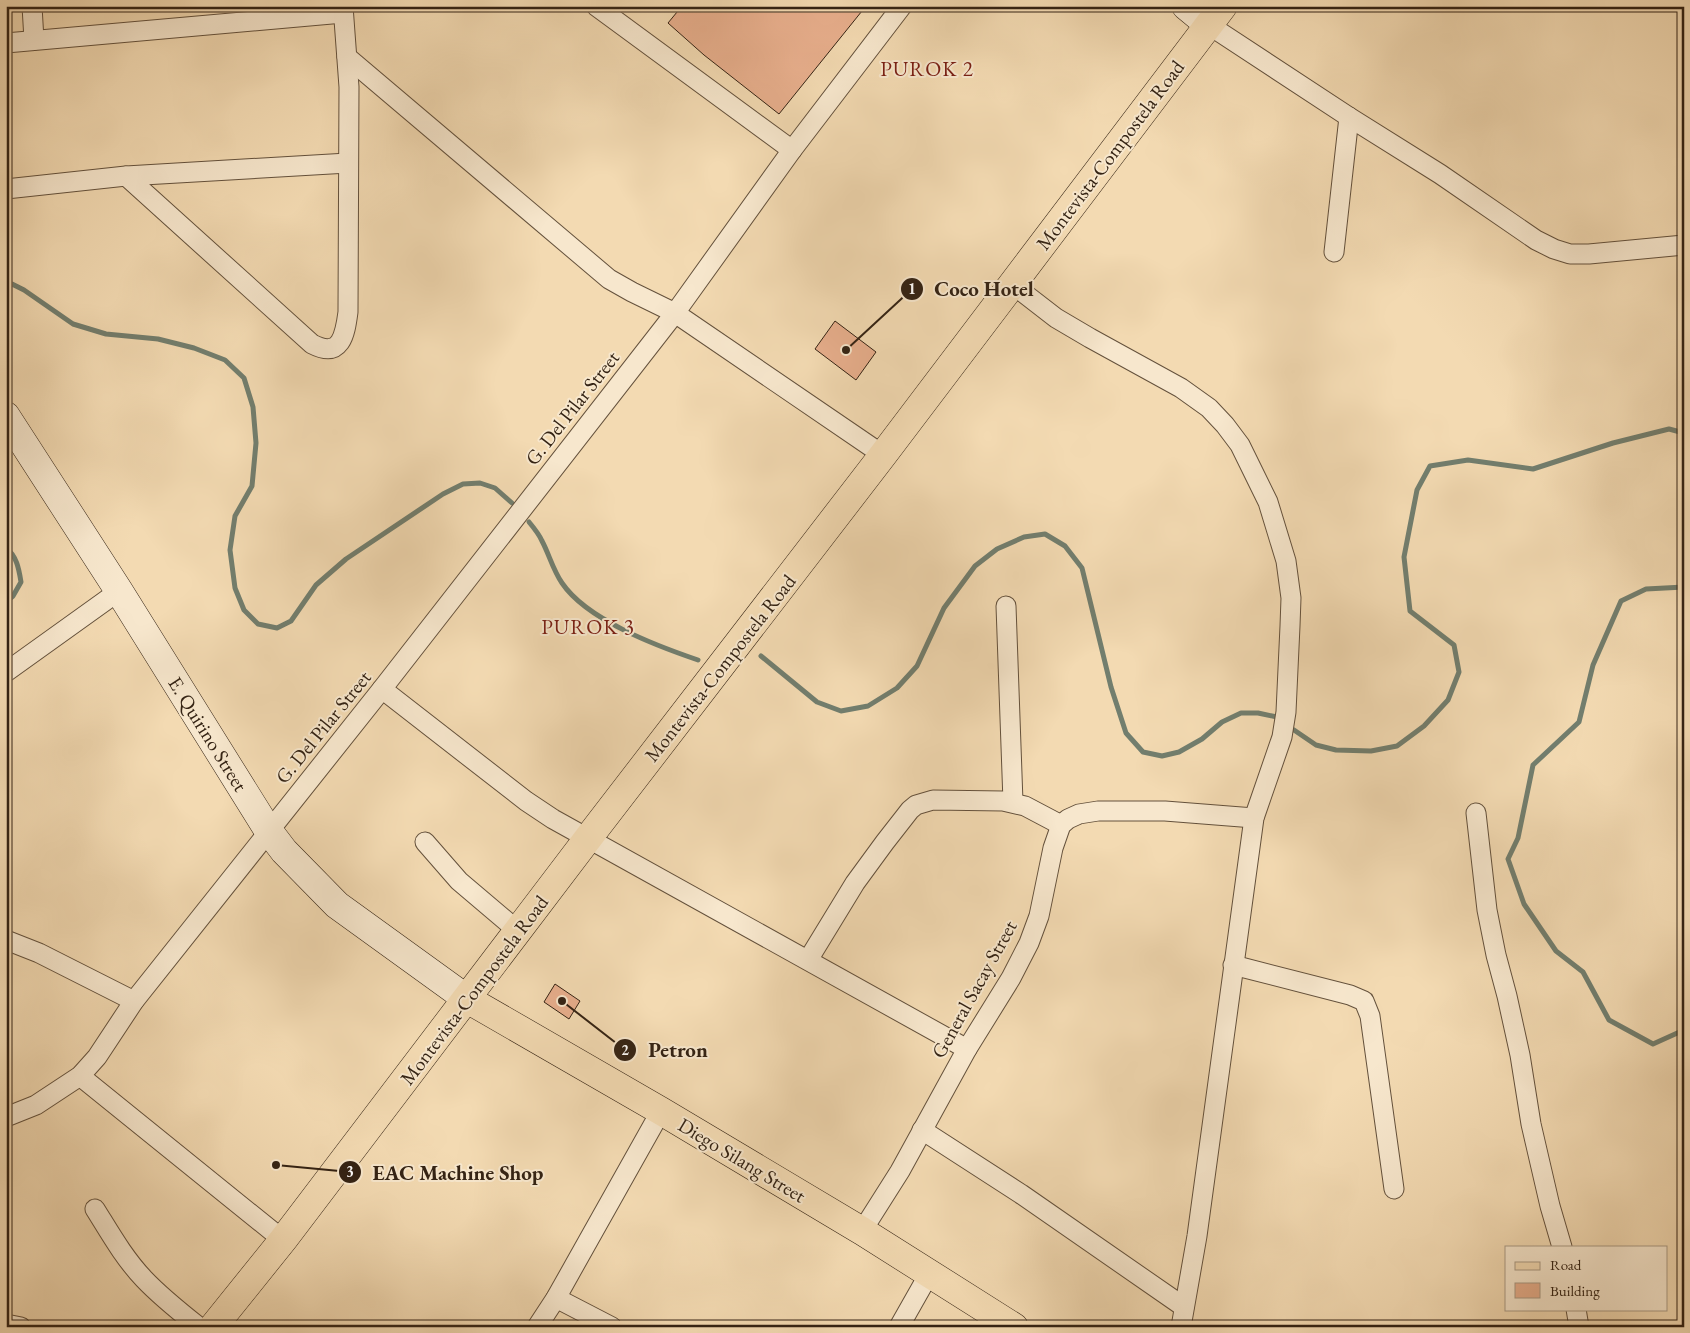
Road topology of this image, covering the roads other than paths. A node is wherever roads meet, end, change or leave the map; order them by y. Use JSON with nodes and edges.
{"nodes":[{"id":1,"x":32,"y":6,"type":"edge"},
{"id":2,"x":596,"y":6,"type":"edge"},
{"id":3,"x":902,"y":6,"type":"edge"},
{"id":4,"x":1186,"y":6,"type":"edge"},
{"id":5,"x":343,"y":10,"type":"edge"},
{"id":6,"x":1216,"y":16,"type":"edge"},
{"id":7,"x":34,"y":40,"type":"junction"},
{"id":8,"x":6,"y":43,"type":"edge"},
{"id":9,"x":347,"y":57,"type":"junction"},
{"id":10,"x":1349,"y":117,"type":"junction"},
{"id":11,"x":792,"y":150,"type":"junction"},
{"id":12,"x":348,"y":163,"type":"junction"},
{"id":13,"x":126,"y":176,"type":"junction"},
{"id":14,"x":6,"y":189,"type":"edge"},
{"id":15,"x":1684,"y":245,"type":"edge"},
{"id":16,"x":1334,"y":252,"type":"dead end"},
{"id":17,"x":1012,"y":284,"type":"junction"},
{"id":18,"x":674,"y":313,"type":"junction"},
{"id":19,"x":6,"y":416,"type":"edge"},
{"id":20,"x":883,"y":455,"type":"junction"},
{"id":21,"x":119,"y":591,"type":"junction"},
{"id":22,"x":1006,"y":606,"type":"dead end"},
{"id":23,"x":6,"y":672,"type":"edge"},
{"id":24,"x":382,"y":689,"type":"junction"},
{"id":25,"x":1012,"y":802,"type":"junction"},
{"id":26,"x":1476,"y":813,"type":"dead end"},
{"id":27,"x":1254,"y":818,"type":"junction"},
{"id":28,"x":1061,"y":825,"type":"junction"},
{"id":29,"x":268,"y":830,"type":"junction"},
{"id":30,"x":589,"y":838,"type":"junction"},
{"id":31,"x":425,"y":842,"type":"dead end"},
{"id":32,"x":518,"y":931,"type":"junction"},
{"id":33,"x":6,"y":940,"type":"edge"},
{"id":34,"x":808,"y":960,"type":"junction"},
{"id":35,"x":1233,"y":965,"type":"junction"},
{"id":36,"x":467,"y":1000,"type":"junction"},
{"id":37,"x":134,"y":1001,"type":"junction"},
{"id":38,"x":966,"y":1049,"type":"junction"},
{"id":39,"x":80,"y":1076,"type":"junction"},
{"id":40,"x":661,"y":1111,"type":"junction"},
{"id":41,"x":6,"y":1117,"type":"edge"},
{"id":42,"x":922,"y":1130,"type":"junction"},
{"id":43,"x":1394,"y":1189,"type":"dead end"},
{"id":44,"x":95,"y":1208,"type":"dead end"},
{"id":45,"x":862,"y":1231,"type":"junction"},
{"id":46,"x":283,"y":1240,"type":"junction"},
{"id":47,"x":1562,"y":1246,"type":"edge"},
{"id":48,"x":930,"y":1274,"type":"junction"},
{"id":49,"x":556,"y":1298,"type":"junction"},
{"id":50,"x":1184,"y":1307,"type":"junction"},
{"id":51,"x":1576,"y":1310,"type":"edge"},
{"id":52,"x":6,"y":1324,"type":"edge"},
{"id":53,"x":20,"y":1327,"type":"edge"},
{"id":54,"x":200,"y":1327,"type":"edge"},
{"id":55,"x":213,"y":1327,"type":"edge"},
{"id":56,"x":537,"y":1327,"type":"edge"},
{"id":57,"x":612,"y":1327,"type":"edge"},
{"id":58,"x":899,"y":1327,"type":"edge"},
{"id":59,"x":1014,"y":1327,"type":"edge"},
{"id":60,"x":1181,"y":1327,"type":"edge"},
{"id":61,"x":1579,"y":1327,"type":"edge"}],
"edges":[{"from":1,"to":7,"type":"street"},
{"from":2,"to":11,"type":"street"},
{"from":3,"to":11,"type":"street","name":"G. Del Pilar Street"},
{"from":4,"to":6,"type":"main road"},
{"from":5,"to":7,"type":"street"},
{"from":5,"to":9,"type":"street"},
{"from":6,"to":10,"type":"street"},
{"from":6,"to":17,"type":"main road","name":"Montevista-Compostela Road"},
{"from":7,"to":8,"type":"street"},
{"from":9,"to":12,"type":"street"},
{"from":9,"to":18,"type":"street"},
{"from":10,"to":15,"type":"street"},
{"from":10,"to":16,"type":"street"},
{"from":11,"to":18,"type":"street","name":"G. Del Pilar Street"},
{"from":12,"to":13,"type":"street"},
{"from":12,"to":13,"type":"street"},
{"from":13,"to":14,"type":"street"},
{"from":17,"to":20,"type":"main road","name":"Montevista-Compostela Road"},
{"from":17,"to":27,"type":"street"},
{"from":18,"to":20,"type":"street"},
{"from":18,"to":24,"type":"street","name":"G. Del Pilar Street"},
{"from":19,"to":21,"type":"main road","name":"E. Quirino Street"},
{"from":20,"to":30,"type":"main road","name":"Montevista-Compostela Road"},
{"from":21,"to":23,"type":"street"},
{"from":21,"to":29,"type":"main road","name":"E. Quirino Street"},
{"from":22,"to":25,"type":"street"},
{"from":24,"to":29,"type":"street","name":"G. Del Pilar Street"},
{"from":24,"to":30,"type":"street"},
{"from":25,"to":28,"type":"street"},
{"from":25,"to":34,"type":"street"},
{"from":26,"to":47,"type":"street"},
{"from":27,"to":28,"type":"street"},
{"from":27,"to":35,"type":"street"},
{"from":28,"to":38,"type":"street","name":"General Sacay Street"},
{"from":29,"to":36,"type":"main road","name":"E. Quirino Street"},
{"from":29,"to":37,"type":"street","name":"G. Del Pilar Street"},
{"from":30,"to":32,"type":"main road","name":"Montevista-Compostela Road"},
{"from":30,"to":34,"type":"street"},
{"from":31,"to":32,"type":"street"},
{"from":32,"to":36,"type":"main road","name":"Montevista-Compostela Road"},
{"from":33,"to":37,"type":"street"},
{"from":34,"to":38,"type":"street"},
{"from":35,"to":43,"type":"street"},
{"from":35,"to":50,"type":"street"},
{"from":36,"to":40,"type":"main road","name":"Diego Silang Street"},
{"from":36,"to":46,"type":"main road","name":"Montevista-Compostela Road"},
{"from":37,"to":39,"type":"street","name":"G. Del Pilar Street"},
{"from":38,"to":42,"type":"street","name":"General Sacay Street"},
{"from":39,"to":41,"type":"street","name":"G. Del Pilar Street"},
{"from":39,"to":46,"type":"street"},
{"from":40,"to":45,"type":"main road","name":"Diego Silang Street"},
{"from":40,"to":49,"type":"street"},
{"from":42,"to":45,"type":"street","name":"General Sacay Street"},
{"from":42,"to":50,"type":"street"},
{"from":44,"to":54,"type":"street"},
{"from":45,"to":48,"type":"main road","name":"Diego Silang Street"},
{"from":46,"to":55,"type":"main road","name":"Montevista-Compostela Road"},
{"from":48,"to":58,"type":"street"},
{"from":48,"to":59,"type":"main road","name":"Diego Silang Street"},
{"from":49,"to":56,"type":"street"},
{"from":49,"to":57,"type":"street"},
{"from":50,"to":60,"type":"street"},
{"from":51,"to":61,"type":"street"},
{"from":52,"to":53,"type":"street"}]}
